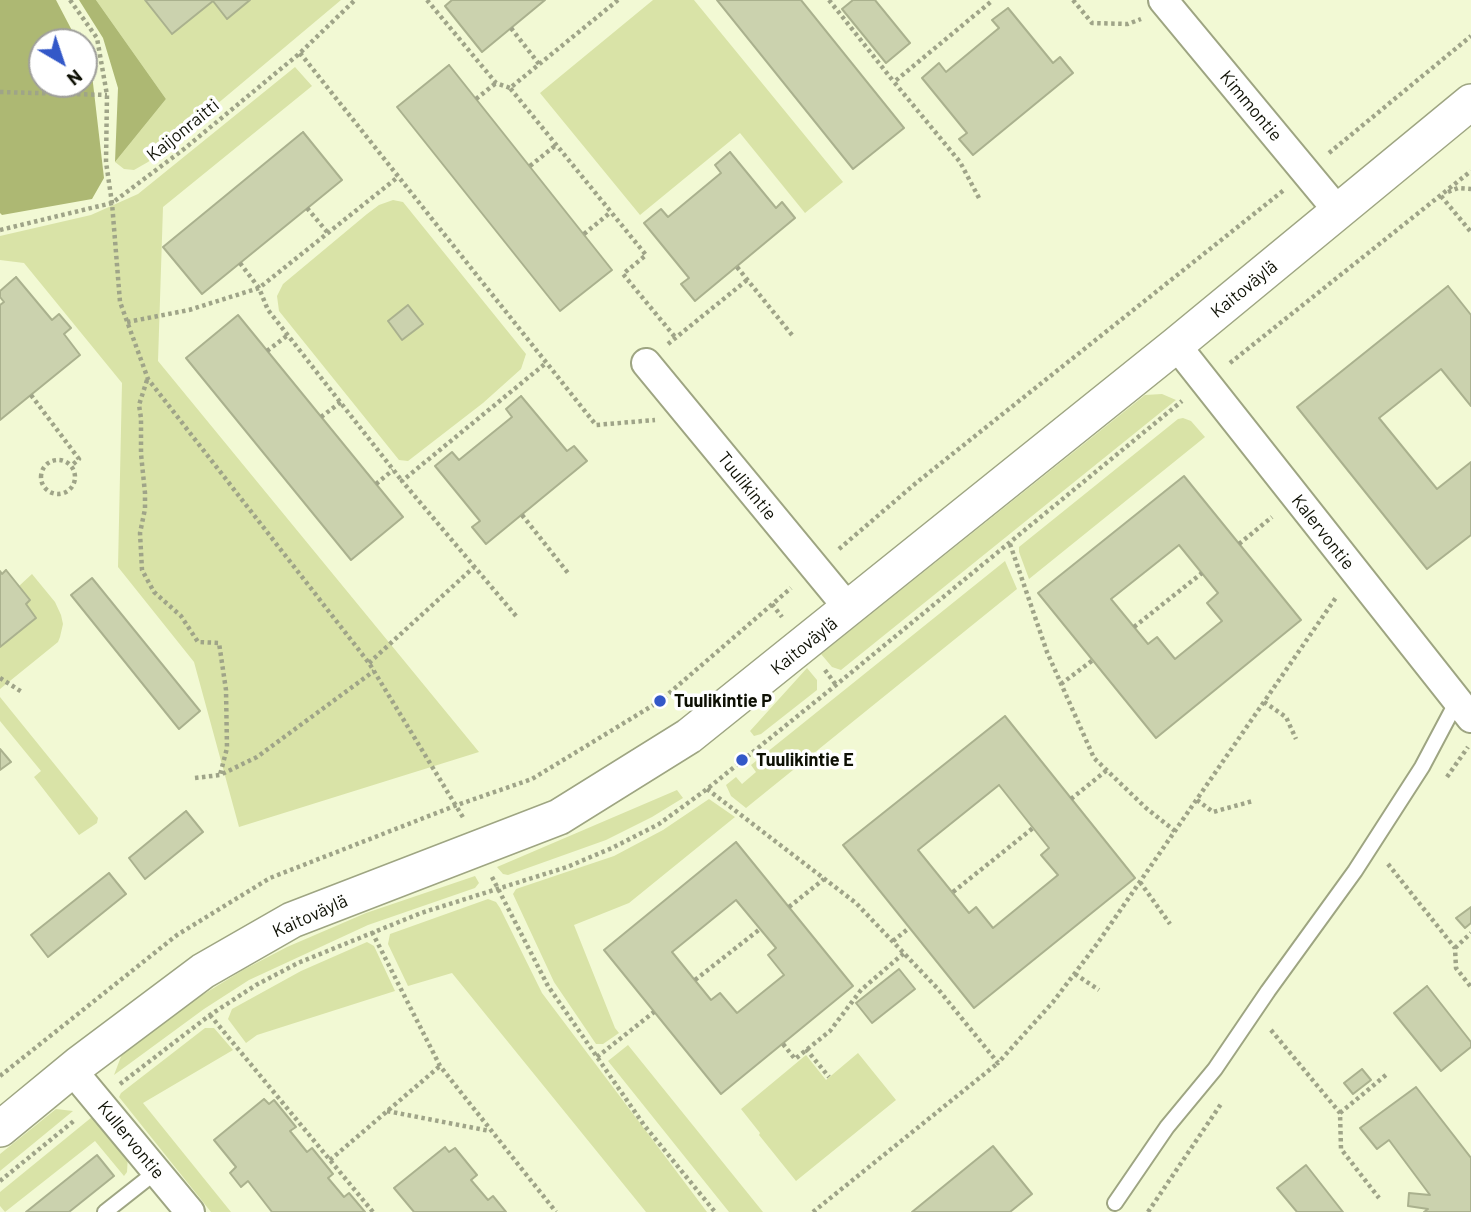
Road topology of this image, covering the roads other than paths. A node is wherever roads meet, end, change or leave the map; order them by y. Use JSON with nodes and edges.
{"nodes":[{"id":1,"x":1163,"y":0,"type":"edge"},
{"id":2,"x":1471,"y":102,"type":"edge"},
{"id":3,"x":1338,"y":211,"type":"junction"},
{"id":4,"x":1176,"y":345,"type":"junction"},
{"id":5,"x":656,"y":354,"type":"road end"},
{"id":6,"x":849,"y":609,"type":"junction"},
{"id":7,"x":1464,"y":709,"type":"edge"},
{"id":8,"x":72,"y":1070,"type":"junction"},
{"id":9,"x":0,"y":1129,"type":"edge"},
{"id":10,"x":157,"y":1171,"type":"junction"},
{"id":11,"x":1115,"y":1203,"type":"dead end"},
{"id":12,"x":105,"y":1212,"type":"edge"},
{"id":13,"x":190,"y":1212,"type":"edge"}],
"edges":[{"from":1,"to":3,"type":"street","name":"Kimmontie"},
{"from":2,"to":3,"type":"street","name":"Kaitoväylä"},
{"from":3,"to":4,"type":"street","name":"Kaitoväylä"},
{"from":4,"to":6,"type":"street","name":"Kaitoväylä"},
{"from":4,"to":7,"type":"street","name":"Kalervontie"},
{"from":5,"to":6,"type":"street","name":"Tuulikintie"},
{"from":6,"to":8,"type":"street","name":"Kaitoväylä"},
{"from":7,"to":11,"type":"lane"},
{"from":8,"to":9,"type":"street","name":"Kaitoväylä"},
{"from":8,"to":10,"type":"street","name":"Kullervontie"},
{"from":10,"to":12,"type":"lane"},
{"from":10,"to":13,"type":"street","name":"Kullervontie"}]}
